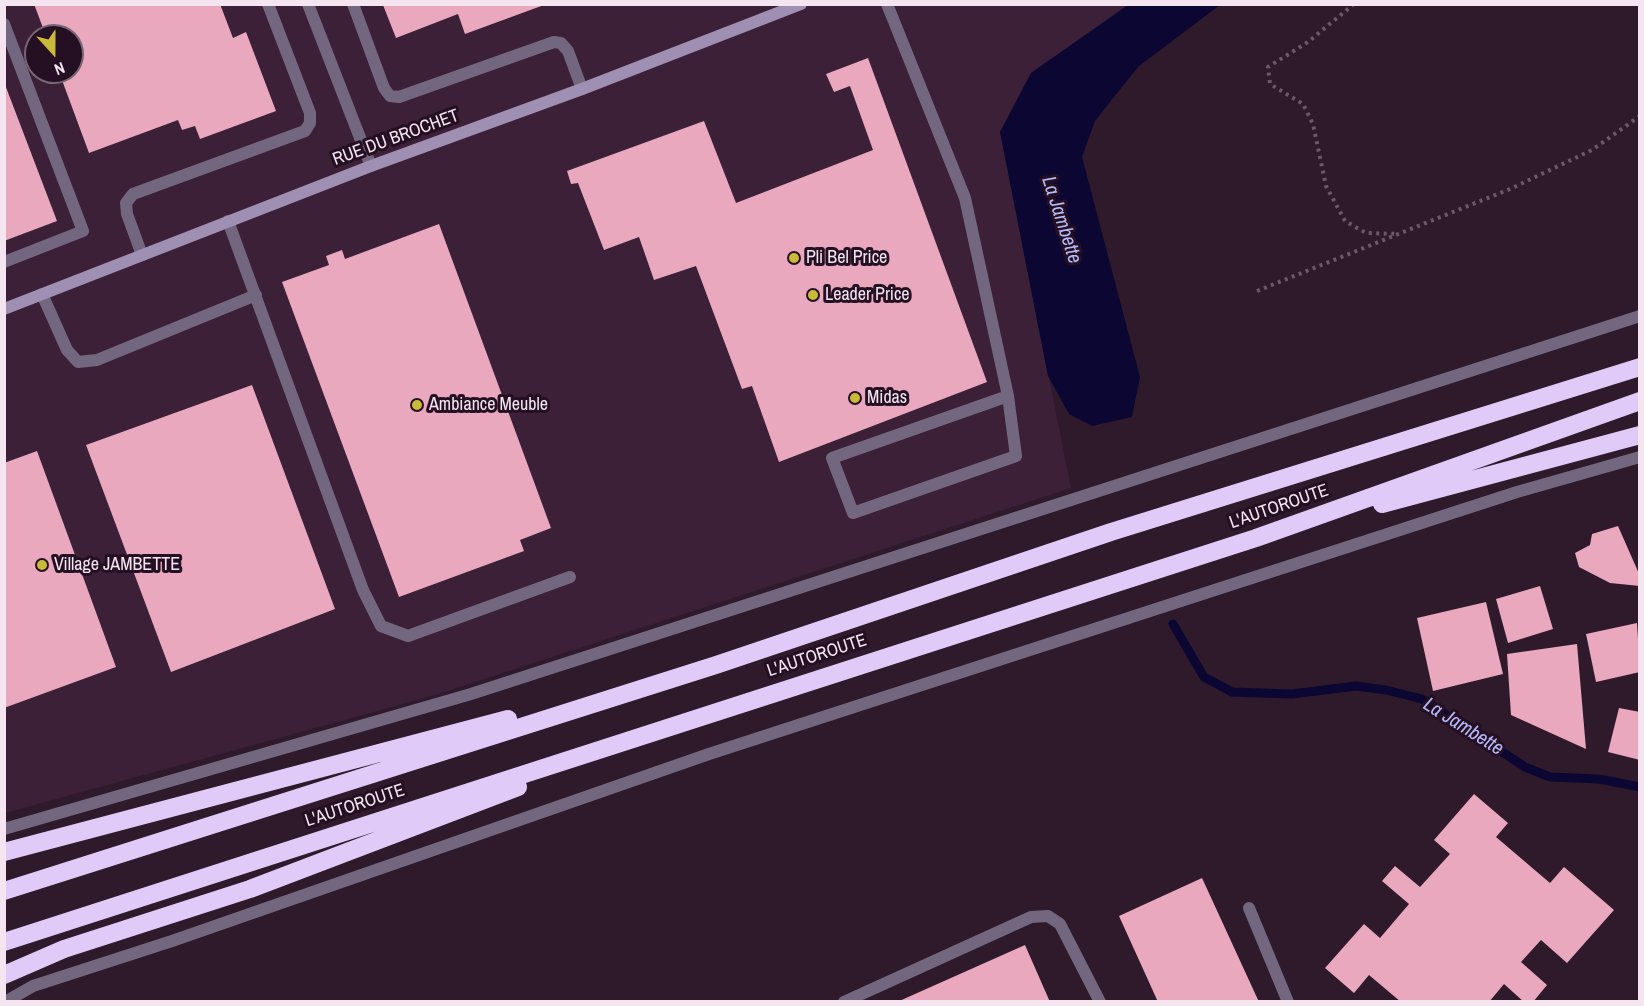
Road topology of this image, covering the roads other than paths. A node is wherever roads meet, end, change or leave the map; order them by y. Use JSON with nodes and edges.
{"nodes":[{"id":1,"x":268,"y":4,"type":"edge"},
{"id":2,"x":309,"y":4,"type":"edge"},
{"id":3,"x":353,"y":4,"type":"edge"},
{"id":4,"x":801,"y":4,"type":"edge"},
{"id":5,"x":887,"y":4,"type":"edge"},
{"id":6,"x":4,"y":24,"type":"edge"},
{"id":7,"x":582,"y":89,"type":"junction"},
{"id":8,"x":371,"y":166,"type":"junction"},
{"id":9,"x":228,"y":221,"type":"junction"},
{"id":10,"x":142,"y":255,"type":"junction"},
{"id":11,"x":4,"y":262,"type":"edge"},
{"id":12,"x":42,"y":294,"type":"junction"},
{"id":13,"x":256,"y":295,"type":"junction"},
{"id":14,"x":4,"y":309,"type":"edge"},
{"id":15,"x":1640,"y":316,"type":"edge"},
{"id":16,"x":1640,"y":367,"type":"edge"},
{"id":17,"x":1008,"y":396,"type":"junction"},
{"id":18,"x":1640,"y":401,"type":"edge"},
{"id":19,"x":1640,"y":435,"type":"edge"},
{"id":20,"x":1640,"y":457,"type":"edge"},
{"id":21,"x":1256,"y":538,"type":"junction"},
{"id":22,"x":570,"y":577,"type":"dead end"},
{"id":23,"x":716,"y":665,"type":"junction"},
{"id":24,"x":746,"y":701,"type":"junction"},
{"id":25,"x":4,"y":829,"type":"edge"},
{"id":26,"x":4,"y":852,"type":"edge"},
{"id":27,"x":4,"y":891,"type":"edge"},
{"id":28,"x":1249,"y":909,"type":"dead end"},
{"id":29,"x":4,"y":942,"type":"edge"},
{"id":30,"x":4,"y":975,"type":"edge"},
{"id":31,"x":5,"y":1002,"type":"edge"},
{"id":32,"x":844,"y":1002,"type":"edge"},
{"id":33,"x":1100,"y":1002,"type":"edge"},
{"id":34,"x":1288,"y":1002,"type":"edge"}],
"edges":[{"from":1,"to":10,"type":"street"},
{"from":2,"to":8,"type":"street"},
{"from":3,"to":7,"type":"street"},
{"from":4,"to":7,"type":"main road","name":"RUE DU BROCHET"},
{"from":5,"to":17,"type":"street"},
{"from":6,"to":11,"type":"street"},
{"from":7,"to":8,"type":"main road","name":"RUE DU BROCHET"},
{"from":8,"to":9,"type":"main road","name":"RUE DU BROCHET"},
{"from":9,"to":10,"type":"main road","name":"RUE DU BROCHET"},
{"from":9,"to":13,"type":"street"},
{"from":10,"to":12,"type":"main road","name":"RUE DU BROCHET"},
{"from":12,"to":13,"type":"street"},
{"from":12,"to":14,"type":"main road","name":"RUE DU BROCHET"},
{"from":13,"to":22,"type":"street"},
{"from":15,"to":25,"type":"street"},
{"from":16,"to":23,"type":"highway","name":"L'AUTOROUTE"},
{"from":17,"to":17,"type":"street"},
{"from":18,"to":21,"type":"highway","name":"L'AUTOROUTE"},
{"from":19,"to":21,"type":"highway"},
{"from":20,"to":31,"type":"street"},
{"from":21,"to":24,"type":"highway","name":"L'AUTOROUTE"},
{"from":23,"to":26,"type":"highway"},
{"from":23,"to":27,"type":"highway","name":"L'AUTOROUTE"},
{"from":24,"to":29,"type":"highway","name":"L'AUTOROUTE"},
{"from":24,"to":30,"type":"highway"},
{"from":28,"to":34,"type":"street"},
{"from":32,"to":33,"type":"street"}]}
